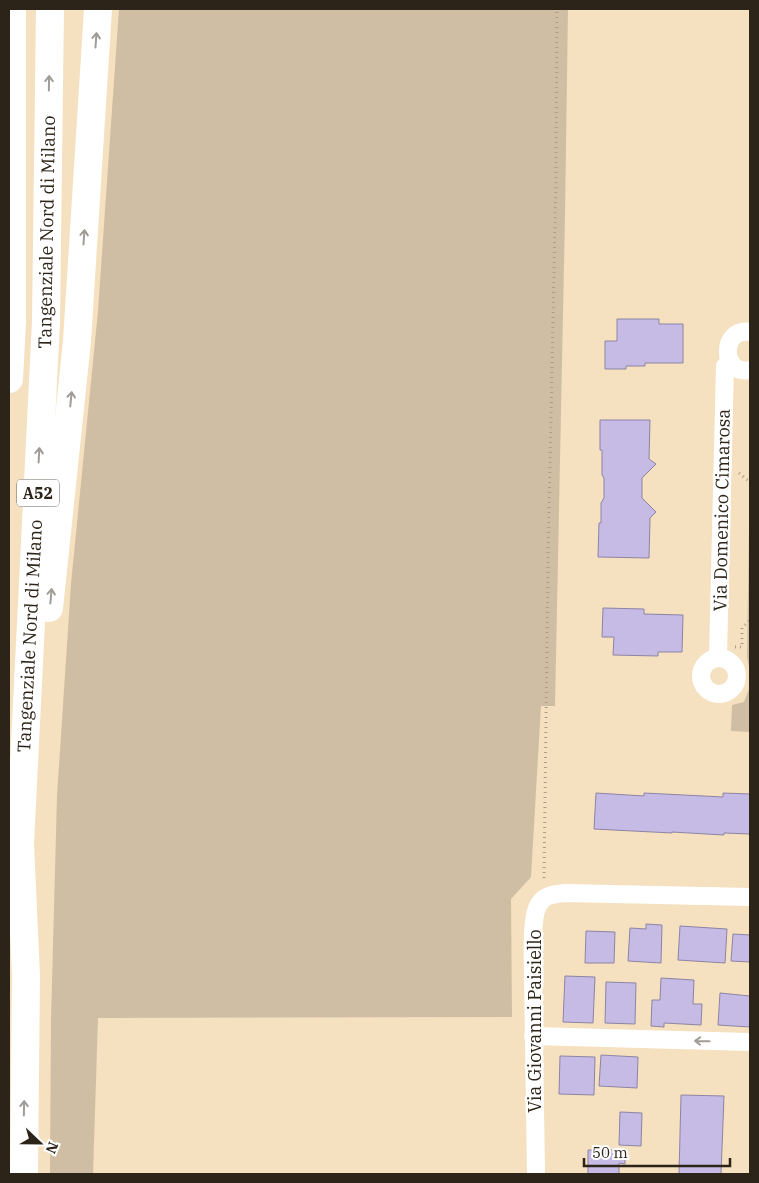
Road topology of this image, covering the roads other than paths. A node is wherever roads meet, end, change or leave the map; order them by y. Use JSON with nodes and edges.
{"nodes":[{"id":1,"x":12,"y":9,"type":"edge"},
{"id":2,"x":50,"y":9,"type":"edge"},
{"id":3,"x":98,"y":9,"type":"edge"},
{"id":4,"x":750,"y":332,"type":"edge"},
{"id":5,"x":730,"y":361,"type":"junction"},
{"id":6,"x":750,"y":370,"type":"edge"},
{"id":7,"x":9,"y":379,"type":"edge"},
{"id":8,"x":714,"y":658,"type":"dead end"},
{"id":9,"x":750,"y":898,"type":"edge"},
{"id":10,"x":26,"y":976,"type":"junction"},
{"id":11,"x":534,"y":1036,"type":"junction"},
{"id":12,"x":750,"y":1042,"type":"edge"},
{"id":13,"x":24,"y":1174,"type":"edge"},
{"id":14,"x":536,"y":1174,"type":"edge"}],
"edges":[{"from":1,"to":7,"type":"highway","name":"Tangenziale Nord di Milano"},
{"from":10,"to":2,"type":"highway","name":"Tangenziale Nord di Milano","number":"A52","one_way":true},
{"from":10,"to":3,"type":"highway","number":"A52","one_way":true},
{"from":4,"to":5,"type":"street","name":"Via Domenico Cimarosa"},
{"from":5,"to":6,"type":"street"},
{"from":5,"to":8,"type":"street","name":"Via Domenico Cimarosa"},
{"from":9,"to":11,"type":"street","name":"Via Giovanni Paisiello"},
{"from":13,"to":10,"type":"highway","name":"Tangenziale Nord di Milano","number":"A52","one_way":true},
{"from":12,"to":11,"type":"street","one_way":true},
{"from":11,"to":14,"type":"street","name":"Via Giovanni Paisiello"}]}
